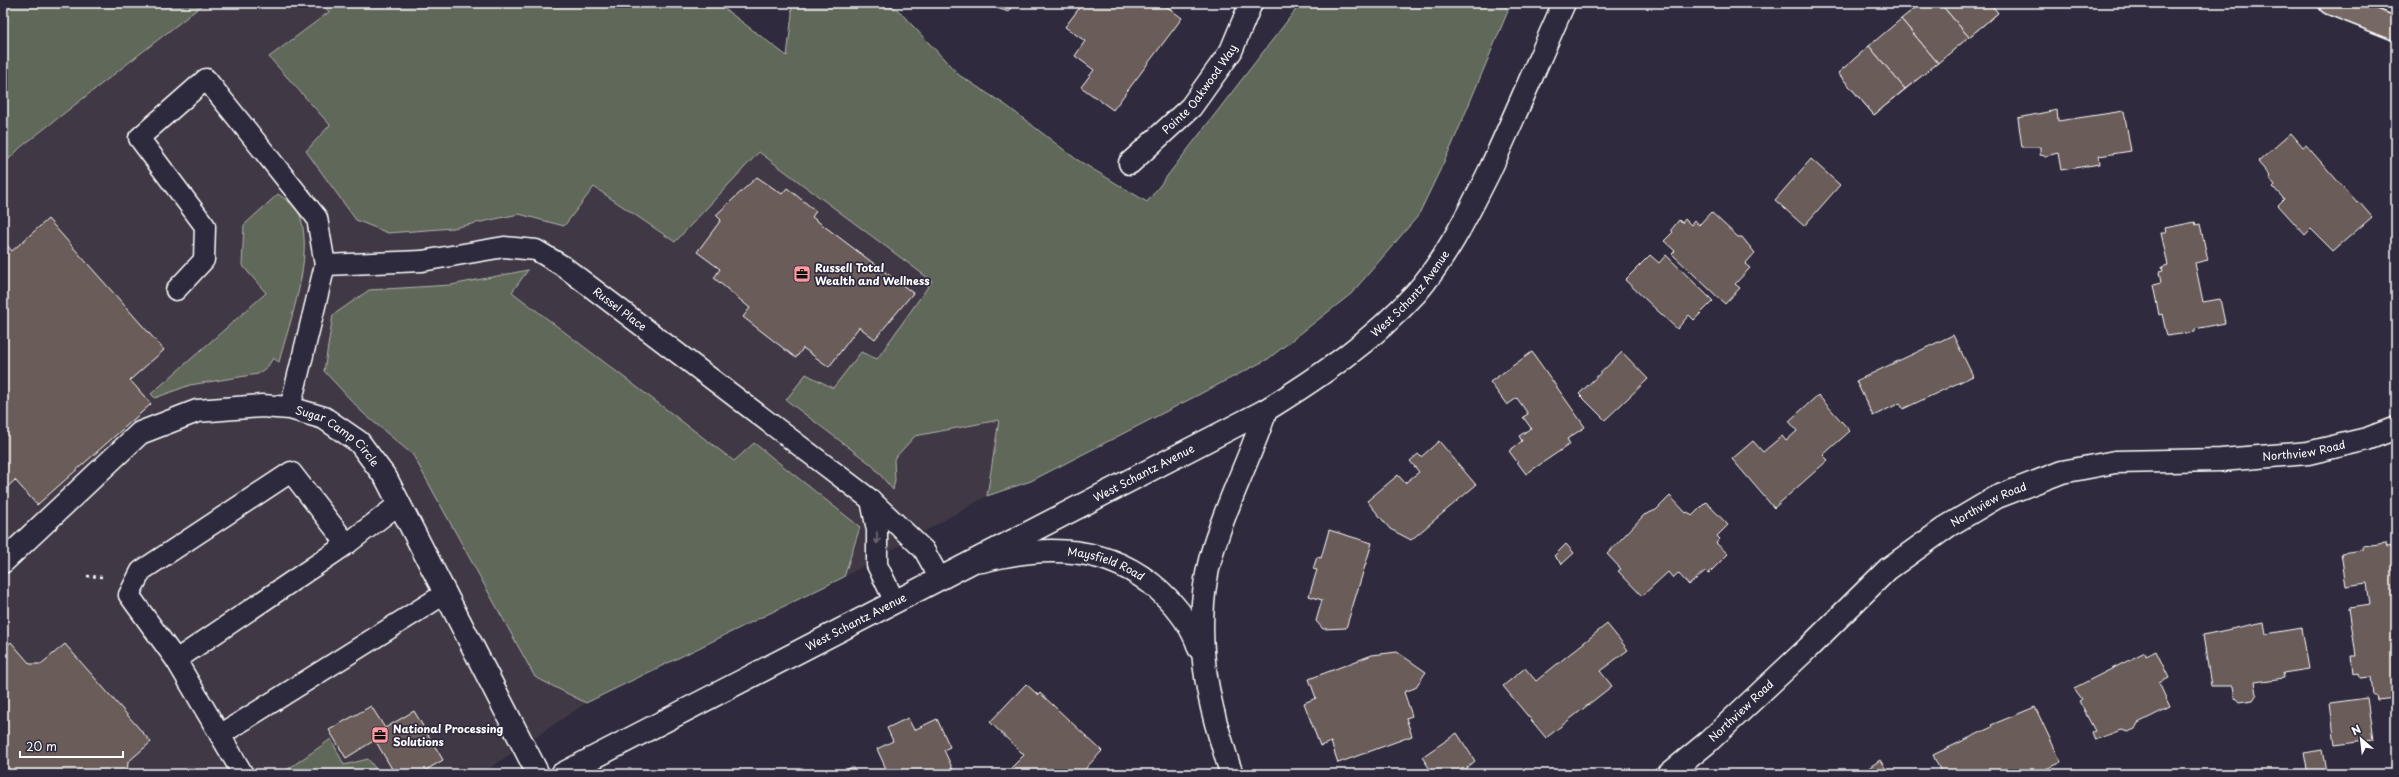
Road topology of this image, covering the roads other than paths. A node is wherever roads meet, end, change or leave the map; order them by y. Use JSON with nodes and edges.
{"nodes":[{"id":1,"x":1251,"y":3,"type":"edge"},
{"id":2,"x":1564,"y":3,"type":"edge"},
{"id":3,"x":2330,"y":3,"type":"edge"},
{"id":4,"x":2396,"y":29,"type":"edge"},
{"id":5,"x":1130,"y":163,"type":"dead end"},
{"id":6,"x":325,"y":265,"type":"junction"},
{"id":7,"x":176,"y":290,"type":"dead end"},
{"id":8,"x":290,"y":408,"type":"junction"},
{"id":9,"x":1266,"y":410,"type":"junction"},
{"id":10,"x":2396,"y":428,"type":"edge"},
{"id":11,"x":871,"y":500,"type":"junction"},
{"id":12,"x":399,"y":504,"type":"junction"},
{"id":13,"x":347,"y":544,"type":"junction"},
{"id":14,"x":3,"y":562,"type":"edge"},
{"id":15,"x":963,"y":567,"type":"junction"},
{"id":16,"x":940,"y":579,"type":"junction"},
{"id":17,"x":446,"y":593,"type":"junction"},
{"id":18,"x":895,"y":602,"type":"junction"},
{"id":19,"x":176,"y":660,"type":"junction"},
{"id":20,"x":1204,"y":663,"type":"junction"},
{"id":21,"x":220,"y":735,"type":"junction"},
{"id":22,"x":243,"y":774,"type":"edge"},
{"id":23,"x":538,"y":774,"type":"edge"},
{"id":24,"x":562,"y":774,"type":"edge"},
{"id":25,"x":1232,"y":774,"type":"edge"},
{"id":26,"x":1669,"y":774,"type":"edge"}],
"edges":[{"from":1,"to":5,"type":"street","name":"Pointe Oakwood Way"},
{"from":2,"to":9,"type":"street","name":"West Schantz Avenue"},
{"from":3,"to":4,"type":"main road"},
{"from":6,"to":7,"type":"lane"},
{"from":6,"to":8,"type":"lane"},
{"from":6,"to":11,"type":"lane","name":"Russel Place"},
{"from":8,"to":12,"type":"street","name":"Sugar Camp Circle"},
{"from":8,"to":14,"type":"street","name":"Sugar Camp Circle"},
{"from":9,"to":15,"type":"street","name":"West Schantz Avenue"},
{"from":9,"to":20,"type":"street","name":"Maysfield Road"},
{"from":10,"to":26,"type":"street","name":"Northview Road"},
{"from":11,"to":16,"type":"lane","name":"Russel Place"},
{"from":11,"to":18,"type":"lane","one_way":true},
{"from":12,"to":13,"type":"lane"},
{"from":12,"to":17,"type":"street","name":"Sugar Camp Circle"},
{"from":13,"to":19,"type":"lane"},
{"from":13,"to":19,"type":"lane"},
{"from":15,"to":16,"type":"street","name":"West Schantz Avenue"},
{"from":15,"to":20,"type":"street","name":"Maysfield Road"},
{"from":16,"to":18,"type":"street","name":"West Schantz Avenue"},
{"from":17,"to":21,"type":"lane"},
{"from":17,"to":23,"type":"street","name":"Sugar Camp Circle"},
{"from":18,"to":24,"type":"street","name":"West Schantz Avenue"},
{"from":19,"to":21,"type":"lane"},
{"from":20,"to":25,"type":"street","name":"Maysfield Road"},
{"from":21,"to":22,"type":"lane"}]}
